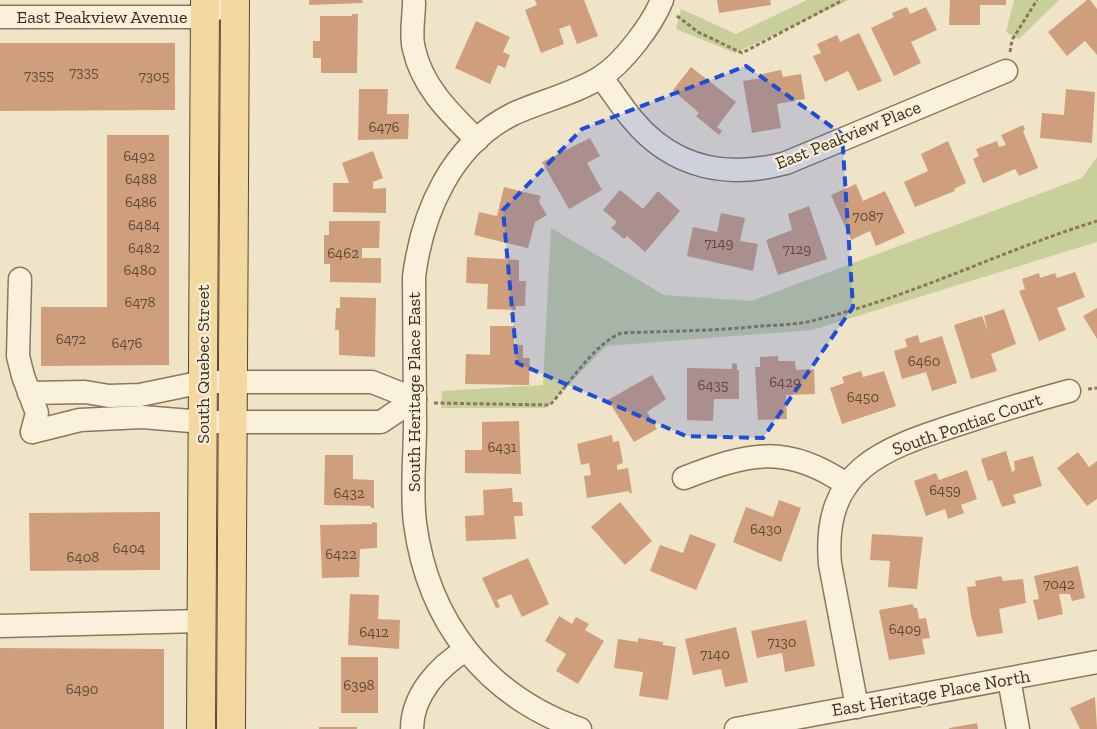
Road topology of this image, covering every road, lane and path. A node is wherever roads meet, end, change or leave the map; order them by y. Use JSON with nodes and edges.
{"nodes":[{"id":1,"x":228,"y":0,"type":"edge"},
{"id":2,"x":235,"y":0,"type":"edge"},
{"id":3,"x":844,"y":0,"type":"edge"},
{"id":4,"x":1037,"y":0,"type":"edge"},
{"id":5,"x":661,"y":2,"type":"edge"},
{"id":6,"x":414,"y":3,"type":"dead end"},
{"id":7,"x":205,"y":9,"type":"edge"},
{"id":8,"x":0,"y":17,"type":"edge"},
{"id":9,"x":1006,"y":71,"type":"joint"},
{"id":10,"x":601,"y":77,"type":"junction"},
{"id":11,"x":477,"y":140,"type":"junction"},
{"id":12,"x":1097,"y":221,"type":"edge"},
{"id":13,"x":20,"y":279,"type":"dead end"},
{"id":14,"x":203,"y":382,"type":"junction"},
{"id":15,"x":233,"y":383,"type":"junction"},
{"id":16,"x":1069,"y":391,"type":"dead end"},
{"id":17,"x":415,"y":399,"type":"junction"},
{"id":18,"x":32,"y":413,"type":"junction"},
{"id":19,"x":233,"y":421,"type":"junction"},
{"id":20,"x":203,"y":422,"type":"junction"},
{"id":21,"x":684,"y":478,"type":"dead end"},
{"id":22,"x":847,"y":485,"type":"junction"},
{"id":23,"x":201,"y":621,"type":"junction"},
{"id":24,"x":0,"y":626,"type":"edge"},
{"id":25,"x":466,"y":650,"type":"junction"},
{"id":26,"x":1097,"y":662,"type":"edge"},
{"id":27,"x":1009,"y":678,"type":"junction"},
{"id":28,"x":857,"y":706,"type":"junction"},
{"id":29,"x":201,"y":729,"type":"edge"},
{"id":30,"x":231,"y":729,"type":"edge"},
{"id":31,"x":412,"y":729,"type":"edge"},
{"id":32,"x":580,"y":729,"type":"edge"},
{"id":33,"x":736,"y":729,"type":"edge"},
{"id":34,"x":1018,"y":729,"type":"edge"}],
"edges":[{"from":1,"to":7,"type":"street","name":"East Peakview Avenue"},
{"from":2,"to":15,"type":"main road","name":"South Quebec Street"},
{"from":3,"to":5,"type":"path"},
{"from":4,"to":9,"type":"path"},
{"from":5,"to":10,"type":"street","name":"South Heritage Place East"},
{"from":6,"to":11,"type":"street"},
{"from":7,"to":8,"type":"street","name":"East Peakview Avenue"},
{"from":7,"to":14,"type":"main road","name":"South Quebec Street"},
{"from":9,"to":10,"type":"street","name":"East Peakview Place"},
{"from":10,"to":11,"type":"street","name":"South Heritage Place East"},
{"from":11,"to":17,"type":"street","name":"South Heritage Place East"},
{"from":12,"to":17,"type":"path"},
{"from":13,"to":18,"type":"street"},
{"from":14,"to":15,"type":"street"},
{"from":14,"to":18,"type":"street"},
{"from":14,"to":20,"type":"main road","name":"South Quebec Street"},
{"from":15,"to":17,"type":"street"},
{"from":15,"to":19,"type":"main road","name":"South Quebec Street"},
{"from":16,"to":22,"type":"street","name":"South Pontiac Court"},
{"from":17,"to":19,"type":"street"},
{"from":17,"to":25,"type":"street","name":"South Heritage Place East"},
{"from":18,"to":20,"type":"street"},
{"from":19,"to":20,"type":"street"},
{"from":19,"to":30,"type":"main road","name":"South Quebec Street"},
{"from":20,"to":23,"type":"main road","name":"South Quebec Street"},
{"from":21,"to":22,"type":"street"},
{"from":22,"to":28,"type":"street","name":"South Pontiac Court"},
{"from":23,"to":24,"type":"street"},
{"from":23,"to":29,"type":"main road","name":"South Quebec Street"},
{"from":25,"to":31,"type":"street"},
{"from":25,"to":32,"type":"street"},
{"from":26,"to":27,"type":"street","name":"East Heritage Place North"},
{"from":27,"to":28,"type":"street","name":"East Heritage Place North"},
{"from":27,"to":34,"type":"street"},
{"from":28,"to":33,"type":"street","name":"East Heritage Place North"}]}
